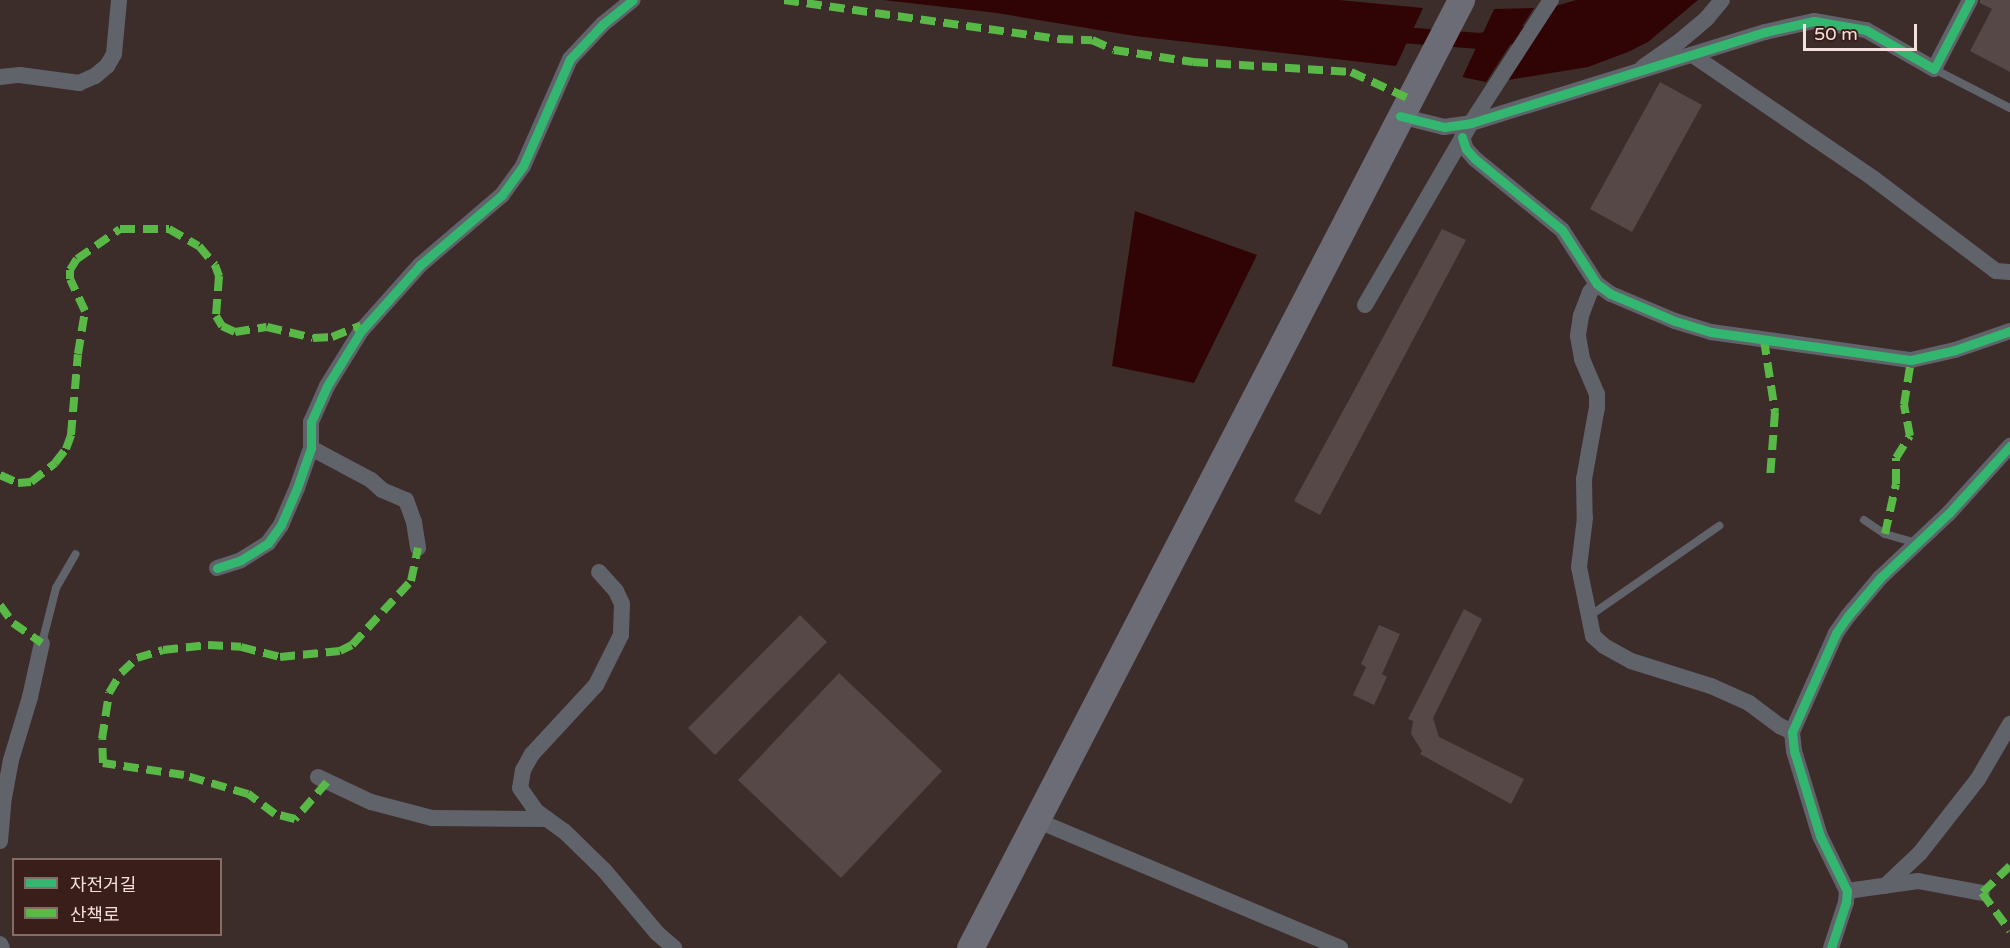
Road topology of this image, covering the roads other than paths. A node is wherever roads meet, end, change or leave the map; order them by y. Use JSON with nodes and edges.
{"nodes":[{"id":1,"x":119,"y":0,"type":"edge"},
{"id":2,"x":633,"y":0,"type":"edge"},
{"id":3,"x":1461,"y":0,"type":"edge"},
{"id":4,"x":1551,"y":0,"type":"edge"},
{"id":5,"x":1722,"y":0,"type":"edge"},
{"id":6,"x":1970,"y":0,"type":"edge"},
{"id":7,"x":1694,"y":56,"type":"junction"},
{"id":8,"x":1935,"y":69,"type":"junction"},
{"id":9,"x":1633,"y":74,"type":"junction"},
{"id":10,"x":0,"y":77,"type":"edge"},
{"id":11,"x":1405,"y":108,"type":"junction"},
{"id":12,"x":2010,"y":108,"type":"edge"},
{"id":13,"x":1466,"y":130,"type":"junction"},
{"id":14,"x":2010,"y":272,"type":"edge"},
{"id":15,"x":1597,"y":284,"type":"junction"},
{"id":16,"x":1365,"y":305,"type":"dead end"},
{"id":17,"x":2010,"y":331,"type":"edge"},
{"id":18,"x":2010,"y":446,"type":"edge"},
{"id":19,"x":311,"y":448,"type":"junction"},
{"id":20,"x":1864,"y":520,"type":"dead end"},
{"id":21,"x":1719,"y":526,"type":"dead end"},
{"id":22,"x":1917,"y":543,"type":"junction"},
{"id":23,"x":418,"y":548,"type":"dead end"},
{"id":24,"x":76,"y":554,"type":"dead end"},
{"id":25,"x":217,"y":568,"type":"dead end"},
{"id":26,"x":599,"y":572,"type":"dead end"},
{"id":27,"x":1588,"y":618,"type":"junction"},
{"id":28,"x":42,"y":643,"type":"joint"},
{"id":29,"x":2010,"y":724,"type":"edge"},
{"id":30,"x":1792,"y":732,"type":"junction"},
{"id":31,"x":318,"y":777,"type":"dead end"},
{"id":32,"x":547,"y":819,"type":"junction"},
{"id":33,"x":1036,"y":820,"type":"junction"},
{"id":34,"x":0,"y":841,"type":"edge"},
{"id":35,"x":1885,"y":886,"type":"junction"},
{"id":36,"x":1847,"y":891,"type":"junction"},
{"id":37,"x":1982,"y":893,"type":"dead end"},
{"id":38,"x":674,"y":948,"type":"edge"},
{"id":39,"x":970,"y":948,"type":"edge"},
{"id":40,"x":1340,"y":948,"type":"edge"},
{"id":41,"x":1831,"y":948,"type":"edge"}],
"edges":[{"from":1,"to":10,"type":"street"},
{"from":2,"to":19,"type":"street"},
{"from":3,"to":11,"type":"main road"},
{"from":4,"to":13,"type":"street"},
{"from":5,"to":9,"type":"street"},
{"from":6,"to":8,"type":"street"},
{"from":7,"to":8,"type":"street"},
{"from":7,"to":9,"type":"street"},
{"from":7,"to":14,"type":"street"},
{"from":8,"to":12,"type":"lane"},
{"from":9,"to":13,"type":"street"},
{"from":11,"to":13,"type":"street"},
{"from":11,"to":33,"type":"main road"},
{"from":13,"to":15,"type":"street"},
{"from":13,"to":16,"type":"street"},
{"from":15,"to":17,"type":"street"},
{"from":15,"to":27,"type":"street"},
{"from":18,"to":22,"type":"street"},
{"from":19,"to":23,"type":"street"},
{"from":19,"to":25,"type":"street"},
{"from":20,"to":22,"type":"lane"},
{"from":21,"to":27,"type":"lane"},
{"from":22,"to":30,"type":"street"},
{"from":24,"to":28,"type":"lane"},
{"from":26,"to":32,"type":"street"},
{"from":27,"to":30,"type":"street"},
{"from":28,"to":34,"type":"street"},
{"from":29,"to":35,"type":"street"},
{"from":30,"to":36,"type":"street"},
{"from":31,"to":32,"type":"street"},
{"from":32,"to":38,"type":"street"},
{"from":33,"to":39,"type":"main road"},
{"from":33,"to":40,"type":"street"},
{"from":35,"to":36,"type":"street"},
{"from":35,"to":37,"type":"street"},
{"from":36,"to":41,"type":"street"}]}
